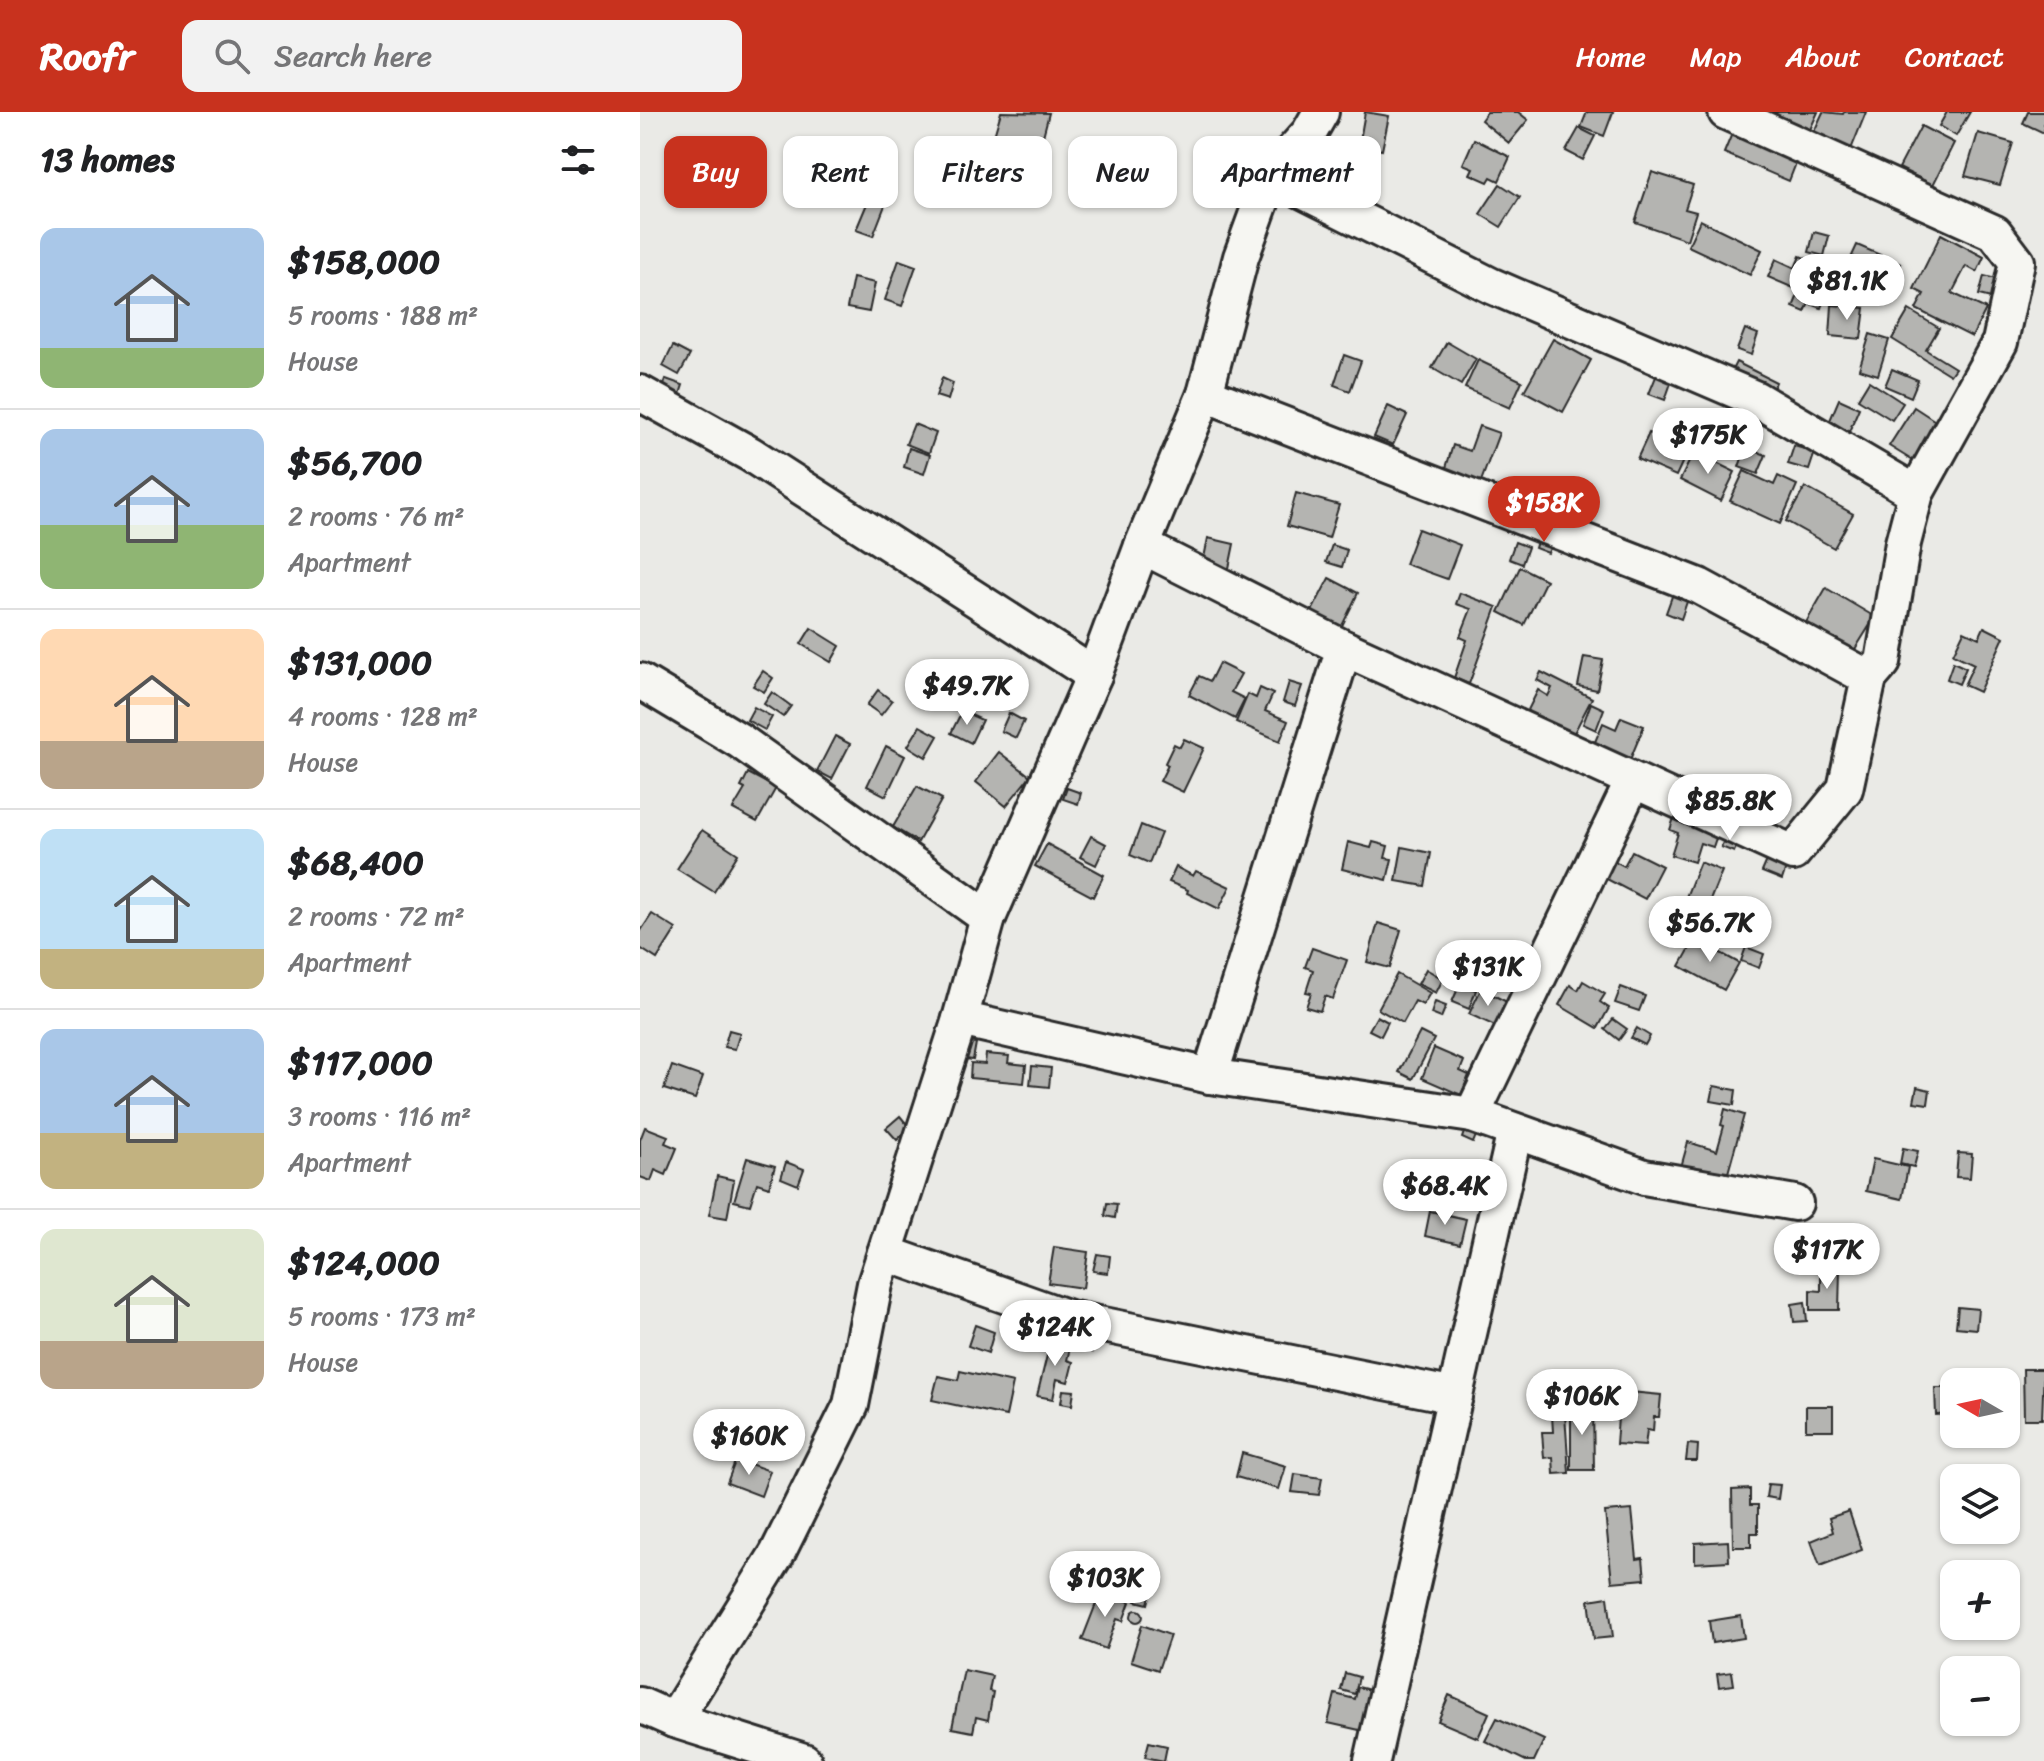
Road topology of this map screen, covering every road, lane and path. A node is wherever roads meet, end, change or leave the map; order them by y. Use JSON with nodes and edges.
{"nodes":[{"id":1,"x":1321,"y":112,"type":"edge"},
{"id":2,"x":1726,"y":112,"type":"edge"},
{"id":3,"x":1306,"y":136,"type":"edge"},
{"id":4,"x":1259,"y":208,"type":"edge"},
{"id":5,"x":1337,"y":208,"type":"edge"},
{"id":6,"x":1205,"y":394,"type":"junction"},
{"id":7,"x":643,"y":401,"type":"edge"},
{"id":8,"x":1916,"y":493,"type":"junction"},
{"id":9,"x":1142,"y":546,"type":"junction"},
{"id":10,"x":1344,"y":648,"type":"junction"},
{"id":11,"x":1094,"y":675,"type":"junction"},
{"id":12,"x":1869,"y":678,"type":"junction"},
{"id":13,"x":640,"y":681,"type":"edge"},
{"id":14,"x":1633,"y":781,"type":"junction"},
{"id":15,"x":988,"y":918,"type":"junction"},
{"id":16,"x":960,"y":1019,"type":"junction"},
{"id":17,"x":1210,"y":1076,"type":"junction"},
{"id":18,"x":1472,"y":1115,"type":"junction"},
{"id":19,"x":1515,"y":1131,"type":"junction"},
{"id":20,"x":1795,"y":1203,"type":"dead end"},
{"id":21,"x":885,"y":1253,"type":"junction"},
{"id":22,"x":1455,"y":1396,"type":"junction"},
{"id":23,"x":640,"y":1705,"type":"edge"},
{"id":24,"x":674,"y":1720,"type":"junction"},
{"id":25,"x":804,"y":1761,"type":"edge"},
{"id":26,"x":1372,"y":1761,"type":"edge"}],
"edges":[{"from":1,"to":3,"type":"street"},
{"from":2,"to":8,"type":"street"},
{"from":4,"to":6,"type":"street"},
{"from":5,"to":8,"type":"street"},
{"from":6,"to":9,"type":"street"},
{"from":6,"to":12,"type":"street"},
{"from":7,"to":11,"type":"street"},
{"from":8,"to":12,"type":"street"},
{"from":9,"to":10,"type":"street"},
{"from":9,"to":11,"type":"street"},
{"from":10,"to":14,"type":"street"},
{"from":10,"to":17,"type":"street"},
{"from":11,"to":15,"type":"street"},
{"from":12,"to":14,"type":"street"},
{"from":13,"to":15,"type":"street"},
{"from":14,"to":18,"type":"street"},
{"from":15,"to":16,"type":"street"},
{"from":16,"to":17,"type":"street"},
{"from":16,"to":21,"type":"street"},
{"from":17,"to":18,"type":"street"},
{"from":18,"to":19,"type":"street"},
{"from":19,"to":20,"type":"street"},
{"from":19,"to":22,"type":"street"},
{"from":21,"to":22,"type":"street"},
{"from":21,"to":24,"type":"street"},
{"from":22,"to":26,"type":"street"},
{"from":23,"to":24,"type":"street"},
{"from":24,"to":25,"type":"street"}]}
